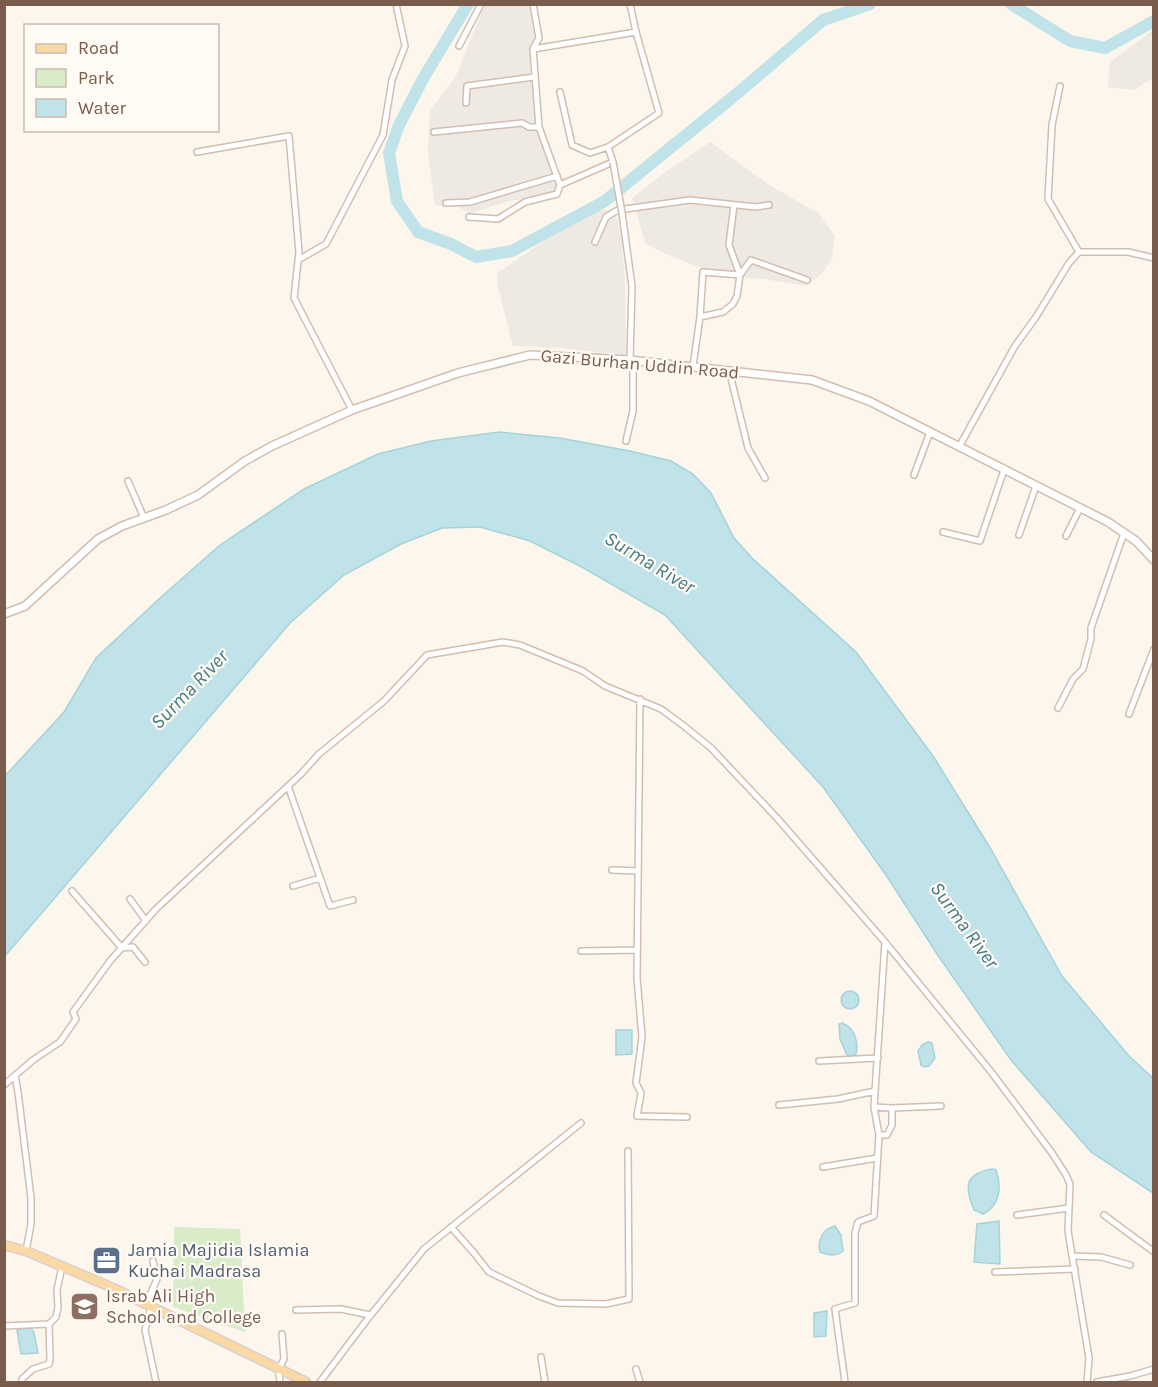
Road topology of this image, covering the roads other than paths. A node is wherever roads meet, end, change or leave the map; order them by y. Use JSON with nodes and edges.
{"nodes":[{"id":1,"x":396,"y":4,"type":"edge"},
{"id":2,"x":481,"y":4,"type":"edge"},
{"id":3,"x":533,"y":4,"type":"edge"},
{"id":4,"x":630,"y":4,"type":"edge"},
{"id":5,"x":636,"y":32,"type":"junction"},
{"id":6,"x":459,"y":46,"type":"dead end"},
{"id":7,"x":533,"y":49,"type":"junction"},
{"id":8,"x":534,"y":77,"type":"junction"},
{"id":9,"x":1060,"y":86,"type":"dead end"},
{"id":10,"x":560,"y":92,"type":"dead end"},
{"id":11,"x":466,"y":103,"type":"dead end"},
{"id":12,"x":539,"y":126,"type":"junction"},
{"id":13,"x":434,"y":132,"type":"dead end"},
{"id":14,"x":608,"y":147,"type":"junction"},
{"id":15,"x":197,"y":152,"type":"dead end"},
{"id":16,"x":613,"y":162,"type":"junction"},
{"id":17,"x":557,"y":176,"type":"junction"},
{"id":18,"x":560,"y":185,"type":"junction"},
{"id":19,"x":446,"y":203,"type":"dead end"},
{"id":20,"x":734,"y":205,"type":"junction"},
{"id":21,"x":769,"y":205,"type":"dead end"},
{"id":22,"x":469,"y":217,"type":"dead end"},
{"id":23,"x":595,"y":243,"type":"dead end"},
{"id":24,"x":1079,"y":252,"type":"junction"},
{"id":25,"x":1154,"y":258,"type":"edge"},
{"id":26,"x":298,"y":260,"type":"junction"},
{"id":27,"x":740,"y":275,"type":"junction"},
{"id":28,"x":807,"y":280,"type":"dead end"},
{"id":29,"x":700,"y":317,"type":"junction"},
{"id":30,"x":631,"y":360,"type":"junction"},
{"id":31,"x":693,"y":366,"type":"junction"},
{"id":32,"x":729,"y":370,"type":"junction"},
{"id":33,"x":352,"y":410,"type":"junction"},
{"id":34,"x":930,"y":432,"type":"junction"},
{"id":35,"x":626,"y":441,"type":"dead end"},
{"id":36,"x":959,"y":447,"type":"junction"},
{"id":37,"x":1004,"y":470,"type":"junction"},
{"id":38,"x":914,"y":475,"type":"dead end"},
{"id":39,"x":765,"y":478,"type":"dead end"},
{"id":40,"x":128,"y":481,"type":"dead end"},
{"id":41,"x":1036,"y":486,"type":"junction"},
{"id":42,"x":1080,"y":508,"type":"junction"},
{"id":43,"x":144,"y":518,"type":"junction"},
{"id":44,"x":943,"y":532,"type":"dead end"},
{"id":45,"x":1124,"y":533,"type":"junction"},
{"id":46,"x":1019,"y":535,"type":"dead end"},
{"id":47,"x":1066,"y":536,"type":"dead end"},
{"id":48,"x":1154,"y":560,"type":"edge"},
{"id":49,"x":4,"y":614,"type":"edge"},
{"id":50,"x":1154,"y":649,"type":"edge"},
{"id":51,"x":640,"y":699,"type":"junction"},
{"id":52,"x":1058,"y":708,"type":"dead end"},
{"id":53,"x":1129,"y":714,"type":"dead end"},
{"id":54,"x":288,"y":786,"type":"junction"},
{"id":55,"x":612,"y":870,"type":"dead end"},
{"id":56,"x":637,"y":872,"type":"junction"},
{"id":57,"x":320,"y":878,"type":"junction"},
{"id":58,"x":293,"y":886,"type":"dead end"},
{"id":59,"x":72,"y":891,"type":"dead end"},
{"id":60,"x":130,"y":899,"type":"dead end"},
{"id":61,"x":353,"y":900,"type":"dead end"},
{"id":62,"x":146,"y":921,"type":"junction"},
{"id":63,"x":885,"y":942,"type":"junction"},
{"id":64,"x":123,"y":948,"type":"junction"},
{"id":65,"x":637,"y":950,"type":"junction"},
{"id":66,"x":581,"y":951,"type":"dead end"},
{"id":67,"x":145,"y":962,"type":"dead end"},
{"id":68,"x":878,"y":1058,"type":"junction"},
{"id":69,"x":819,"y":1061,"type":"dead end"},
{"id":70,"x":15,"y":1076,"type":"junction"},
{"id":71,"x":4,"y":1085,"type":"edge"},
{"id":72,"x":874,"y":1090,"type":"junction"},
{"id":73,"x":779,"y":1105,"type":"dead end"},
{"id":74,"x":941,"y":1106,"type":"dead end"},
{"id":75,"x":874,"y":1107,"type":"junction"},
{"id":76,"x":892,"y":1108,"type":"junction"},
{"id":77,"x":687,"y":1117,"type":"dead end"},
{"id":78,"x":581,"y":1123,"type":"dead end"},
{"id":79,"x":879,"y":1135,"type":"junction"},
{"id":80,"x":628,"y":1151,"type":"dead end"},
{"id":81,"x":877,"y":1158,"type":"junction"},
{"id":82,"x":823,"y":1167,"type":"dead end"},
{"id":83,"x":1069,"y":1208,"type":"junction"},
{"id":84,"x":1017,"y":1215,"type":"dead end"},
{"id":85,"x":1104,"y":1215,"type":"dead end"},
{"id":86,"x":451,"y":1227,"type":"junction"},
{"id":87,"x":4,"y":1245,"type":"edge"},
{"id":88,"x":4,"y":1250,"type":"edge"},
{"id":89,"x":26,"y":1251,"type":"junction"},
{"id":90,"x":1154,"y":1252,"type":"edge"},
{"id":91,"x":1072,"y":1257,"type":"junction"},
{"id":92,"x":153,"y":1261,"type":"dead end"},
{"id":93,"x":1130,"y":1265,"type":"dead end"},
{"id":94,"x":1075,"y":1269,"type":"junction"},
{"id":95,"x":61,"y":1271,"type":"junction"},
{"id":96,"x":995,"y":1272,"type":"dead end"},
{"id":97,"x":148,"y":1308,"type":"junction"},
{"id":98,"x":296,"y":1310,"type":"dead end"},
{"id":99,"x":370,"y":1315,"type":"junction"},
{"id":100,"x":48,"y":1323,"type":"junction"},
{"id":101,"x":4,"y":1326,"type":"edge"},
{"id":102,"x":282,"y":1334,"type":"dead end"},
{"id":103,"x":541,"y":1357,"type":"dead end"},
{"id":104,"x":636,"y":1369,"type":"dead end"},
{"id":105,"x":1154,"y":1369,"type":"edge"},
{"id":106,"x":279,"y":1375,"type":"edge"},
{"id":107,"x":22,"y":1383,"type":"edge"},
{"id":108,"x":156,"y":1383,"type":"edge"},
{"id":109,"x":296,"y":1383,"type":"edge"},
{"id":110,"x":306,"y":1383,"type":"edge"},
{"id":111,"x":320,"y":1383,"type":"edge"},
{"id":112,"x":545,"y":1383,"type":"edge"},
{"id":113,"x":640,"y":1383,"type":"edge"},
{"id":114,"x":845,"y":1383,"type":"edge"},
{"id":115,"x":1087,"y":1383,"type":"edge"},
{"id":116,"x":1097,"y":1383,"type":"edge"}],
"edges":[{"from":1,"to":26,"type":"street"},
{"from":2,"to":6,"type":"street"},
{"from":3,"to":7,"type":"street"},
{"from":4,"to":5,"type":"street"},
{"from":5,"to":7,"type":"street"},
{"from":5,"to":14,"type":"street"},
{"from":7,"to":8,"type":"street"},
{"from":8,"to":11,"type":"street"},
{"from":8,"to":12,"type":"street"},
{"from":9,"to":24,"type":"street"},
{"from":10,"to":14,"type":"street"},
{"from":12,"to":13,"type":"street"},
{"from":12,"to":17,"type":"street"},
{"from":14,"to":16,"type":"street"},
{"from":15,"to":26,"type":"street"},
{"from":16,"to":18,"type":"street"},
{"from":16,"to":30,"type":"street","bridge":true},
{"from":17,"to":18,"type":"street"},
{"from":17,"to":19,"type":"street"},
{"from":18,"to":22,"type":"street"},
{"from":20,"to":21,"type":"street"},
{"from":20,"to":23,"type":"street"},
{"from":20,"to":27,"type":"street"},
{"from":24,"to":25,"type":"street"},
{"from":24,"to":36,"type":"street"},
{"from":26,"to":33,"type":"street"},
{"from":27,"to":28,"type":"street"},
{"from":27,"to":29,"type":"street"},
{"from":27,"to":29,"type":"street"},
{"from":29,"to":31,"type":"street"},
{"from":30,"to":31,"type":"street","name":"Gazi Burhan Uddin Road"},
{"from":30,"to":33,"type":"street","name":"Gazi Burhan Uddin Road"},
{"from":30,"to":35,"type":"street"},
{"from":31,"to":32,"type":"street","name":"Gazi Burhan Uddin Road"},
{"from":32,"to":34,"type":"street","name":"Gazi Burhan Uddin Road"},
{"from":32,"to":39,"type":"street"},
{"from":33,"to":43,"type":"street","name":"Gazi Burhan Uddin Road"},
{"from":34,"to":36,"type":"street","name":"Gazi Burhan Uddin Road"},
{"from":34,"to":38,"type":"street"},
{"from":36,"to":37,"type":"street","name":"Gazi Burhan Uddin Road"},
{"from":37,"to":41,"type":"street","name":"Gazi Burhan Uddin Road"},
{"from":37,"to":44,"type":"street"},
{"from":40,"to":43,"type":"street"},
{"from":41,"to":42,"type":"street","name":"Gazi Burhan Uddin Road"},
{"from":41,"to":46,"type":"street"},
{"from":42,"to":45,"type":"street","name":"Gazi Burhan Uddin Road"},
{"from":42,"to":47,"type":"street"},
{"from":43,"to":49,"type":"street","name":"Gazi Burhan Uddin Road"},
{"from":45,"to":48,"type":"street","name":"Gazi Burhan Uddin Road"},
{"from":45,"to":52,"type":"street"},
{"from":50,"to":53,"type":"street"},
{"from":51,"to":54,"type":"street"},
{"from":51,"to":56,"type":"street"},
{"from":51,"to":63,"type":"street"},
{"from":54,"to":57,"type":"street"},
{"from":54,"to":62,"type":"street"},
{"from":55,"to":56,"type":"street"},
{"from":56,"to":65,"type":"street"},
{"from":57,"to":58,"type":"street"},
{"from":57,"to":61,"type":"street"},
{"from":59,"to":64,"type":"street"},
{"from":60,"to":62,"type":"street"},
{"from":62,"to":64,"type":"street"},
{"from":63,"to":68,"type":"street"},
{"from":63,"to":83,"type":"street"},
{"from":64,"to":67,"type":"street"},
{"from":64,"to":70,"type":"street"},
{"from":65,"to":66,"type":"street"},
{"from":65,"to":77,"type":"street"},
{"from":68,"to":69,"type":"street"},
{"from":68,"to":72,"type":"street"},
{"from":70,"to":71,"type":"street"},
{"from":70,"to":89,"type":"street"},
{"from":72,"to":73,"type":"street"},
{"from":72,"to":75,"type":"street"},
{"from":74,"to":76,"type":"street"},
{"from":75,"to":76,"type":"street"},
{"from":75,"to":79,"type":"street"},
{"from":76,"to":79,"type":"street"},
{"from":78,"to":86,"type":"street"},
{"from":79,"to":81,"type":"street"},
{"from":80,"to":86,"type":"street"},
{"from":81,"to":82,"type":"street"},
{"from":81,"to":114,"type":"street"},
{"from":83,"to":84,"type":"street"},
{"from":83,"to":91,"type":"street"},
{"from":85,"to":90,"type":"street"},
{"from":86,"to":99,"type":"street"},
{"from":87,"to":89,"type":"main road"},
{"from":88,"to":95,"type":"main road"},
{"from":89,"to":97,"type":"main road"},
{"from":91,"to":93,"type":"street"},
{"from":91,"to":94,"type":"street"},
{"from":92,"to":97,"type":"street"},
{"from":94,"to":96,"type":"street"},
{"from":94,"to":115,"type":"street"},
{"from":95,"to":97,"type":"main road"},
{"from":95,"to":100,"type":"street"},
{"from":97,"to":106,"type":"main road"},
{"from":97,"to":108,"type":"street"},
{"from":98,"to":99,"type":"street"},
{"from":99,"to":111,"type":"street"},
{"from":100,"to":101,"type":"street"},
{"from":100,"to":107,"type":"street"},
{"from":102,"to":106,"type":"street"},
{"from":103,"to":112,"type":"street"},
{"from":104,"to":113,"type":"street"},
{"from":105,"to":116,"type":"street"},
{"from":106,"to":109,"type":"main road"},
{"from":106,"to":110,"type":"main road"}]}
